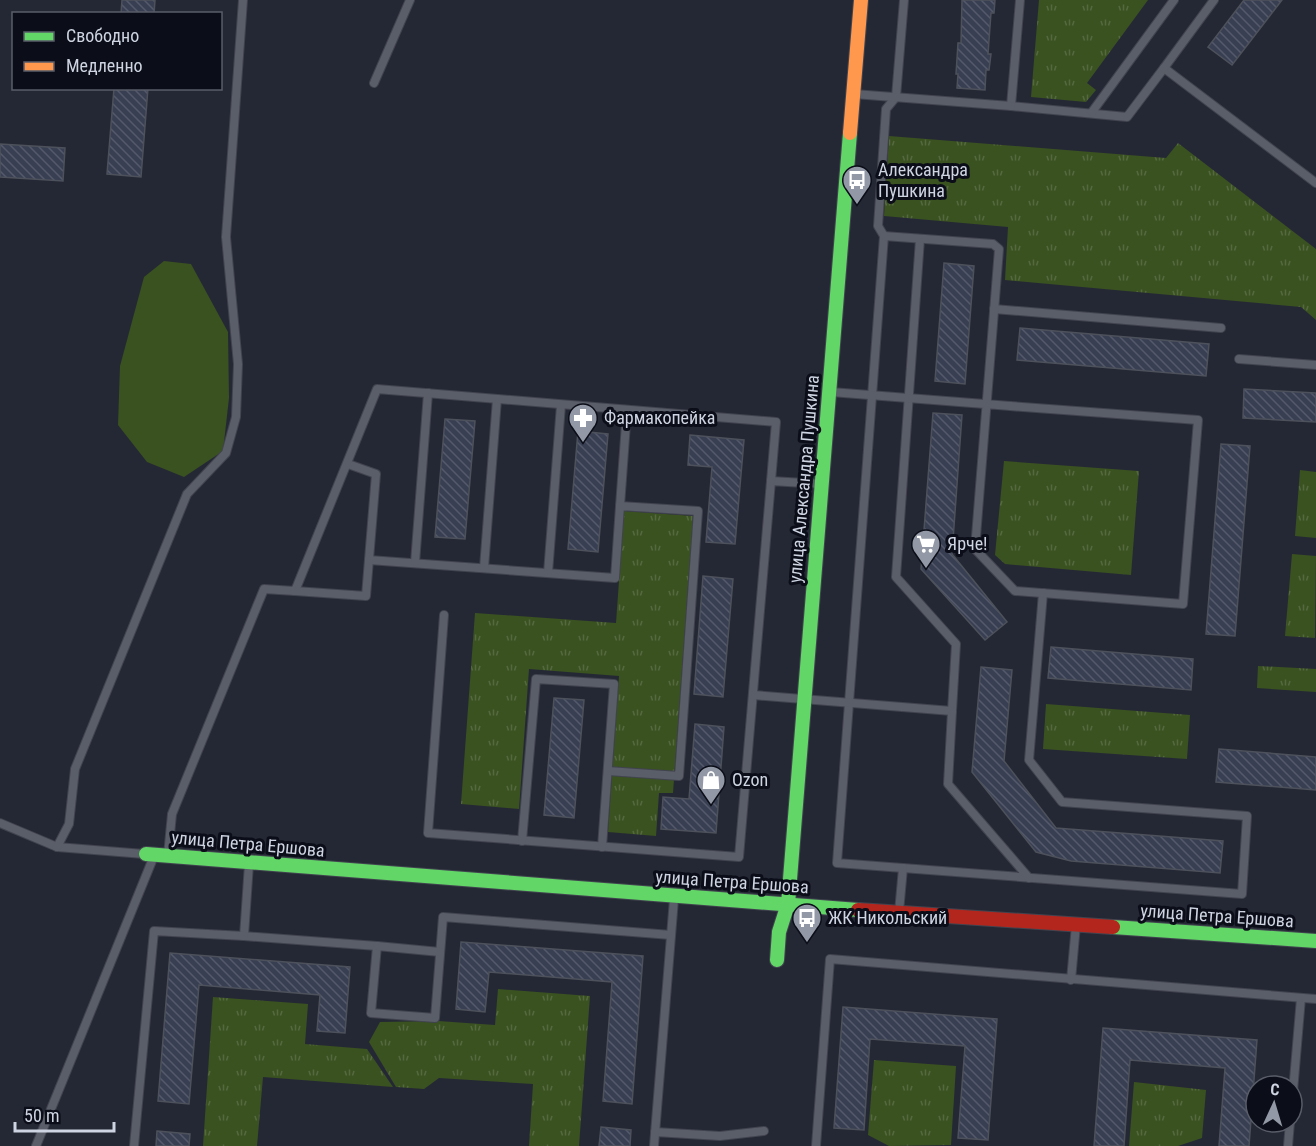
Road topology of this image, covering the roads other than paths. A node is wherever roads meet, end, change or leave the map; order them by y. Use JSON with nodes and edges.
{"nodes":[{"id":1,"x":243,"y":0,"type":"edge"},
{"id":2,"x":410,"y":0,"type":"edge"},
{"id":3,"x":861,"y":0,"type":"edge"},
{"id":4,"x":904,"y":0,"type":"edge"},
{"id":5,"x":1020,"y":0,"type":"edge"},
{"id":6,"x":1174,"y":0,"type":"edge"},
{"id":7,"x":1214,"y":0,"type":"edge"},
{"id":8,"x":1164,"y":68,"type":"junction"},
{"id":9,"x":374,"y":83,"type":"dead end"},
{"id":10,"x":854,"y":94,"type":"junction"},
{"id":11,"x":896,"y":97,"type":"junction"},
{"id":12,"x":1011,"y":106,"type":"junction"},
{"id":13,"x":1092,"y":112,"type":"junction"},
{"id":14,"x":1316,"y":183,"type":"edge"},
{"id":15,"x":884,"y":236,"type":"junction"},
{"id":16,"x":920,"y":239,"type":"junction"},
{"id":17,"x":994,"y":309,"type":"junction"},
{"id":18,"x":1221,"y":328,"type":"dead end"},
{"id":19,"x":1239,"y":359,"type":"dead end"},
{"id":20,"x":1316,"y":365,"type":"edge"},
{"id":21,"x":829,"y":392,"type":"junction"},
{"id":22,"x":428,"y":393,"type":"junction"},
{"id":23,"x":872,"y":395,"type":"junction"},
{"id":24,"x":908,"y":398,"type":"junction"},
{"id":25,"x":496,"y":399,"type":"junction"},
{"id":26,"x":987,"y":404,"type":"junction"},
{"id":27,"x":561,"y":405,"type":"junction"},
{"id":28,"x":627,"y":410,"type":"junction"},
{"id":29,"x":348,"y":464,"type":"junction"},
{"id":30,"x":771,"y":481,"type":"junction"},
{"id":31,"x":821,"y":484,"type":"junction"},
{"id":32,"x":621,"y":506,"type":"junction"},
{"id":33,"x":369,"y":560,"type":"junction"},
{"id":34,"x":415,"y":563,"type":"junction"},
{"id":35,"x":484,"y":568,"type":"junction"},
{"id":36,"x":548,"y":573,"type":"junction"},
{"id":37,"x":295,"y":591,"type":"junction"},
{"id":38,"x":1043,"y":593,"type":"junction"},
{"id":39,"x":444,"y":615,"type":"dead end"},
{"id":40,"x":753,"y":695,"type":"junction"},
{"id":41,"x":804,"y":699,"type":"junction"},
{"id":42,"x":849,"y":704,"type":"junction"},
{"id":43,"x":952,"y":711,"type":"junction"},
{"id":44,"x":608,"y":771,"type":"junction"},
{"id":45,"x":0,"y":823,"type":"edge"},
{"id":46,"x":522,"y":841,"type":"junction"},
{"id":47,"x":57,"y":847,"type":"junction"},
{"id":48,"x":602,"y":847,"type":"junction"},
{"id":49,"x":156,"y":855,"type":"junction"},
{"id":50,"x":249,"y":863,"type":"junction"},
{"id":51,"x":903,"y":868,"type":"junction"},
{"id":52,"x":1029,"y":878,"type":"junction"},
{"id":53,"x":675,"y":897,"type":"junction"},
{"id":54,"x":788,"y":904,"type":"junction"},
{"id":55,"x":899,"y":912,"type":"junction"},
{"id":56,"x":1076,"y":925,"type":"junction"},
{"id":57,"x":671,"y":935,"type":"junction"},
{"id":58,"x":244,"y":936,"type":"junction"},
{"id":59,"x":1316,"y":941,"type":"edge"},
{"id":60,"x":377,"y":946,"type":"junction"},
{"id":61,"x":440,"y":952,"type":"junction"},
{"id":62,"x":777,"y":960,"type":"dead end"},
{"id":63,"x":1071,"y":980,"type":"junction"},
{"id":64,"x":1301,"y":998,"type":"junction"},
{"id":65,"x":1316,"y":999,"type":"edge"},
{"id":66,"x":1294,"y":1074,"type":"edge"},
{"id":67,"x":764,"y":1131,"type":"dead end"},
{"id":68,"x":655,"y":1132,"type":"junction"},
{"id":69,"x":36,"y":1146,"type":"edge"},
{"id":70,"x":134,"y":1146,"type":"edge"},
{"id":71,"x":654,"y":1146,"type":"edge"},
{"id":72,"x":816,"y":1146,"type":"edge"}],
"edges":[{"from":1,"to":47,"type":"lane"},
{"from":2,"to":9,"type":"lane"},
{"from":3,"to":10,"type":"street","name":"улица Александра Пушкина"},
{"from":4,"to":11,"type":"lane"},
{"from":5,"to":12,"type":"lane"},
{"from":6,"to":13,"type":"lane"},
{"from":7,"to":8,"type":"lane"},
{"from":8,"to":13,"type":"lane"},
{"from":8,"to":14,"type":"lane"},
{"from":10,"to":11,"type":"lane"},
{"from":10,"to":21,"type":"street","name":"улица Александра Пушкина"},
{"from":11,"to":12,"type":"lane"},
{"from":11,"to":15,"type":"lane"},
{"from":12,"to":13,"type":"lane"},
{"from":15,"to":16,"type":"lane"},
{"from":15,"to":23,"type":"lane"},
{"from":16,"to":17,"type":"lane"},
{"from":16,"to":24,"type":"lane"},
{"from":17,"to":18,"type":"lane"},
{"from":17,"to":26,"type":"lane"},
{"from":19,"to":20,"type":"lane"},
{"from":21,"to":23,"type":"lane"},
{"from":21,"to":31,"type":"street","name":"улица Александра Пушкина"},
{"from":22,"to":25,"type":"lane"},
{"from":22,"to":29,"type":"lane"},
{"from":22,"to":34,"type":"lane"},
{"from":23,"to":24,"type":"lane"},
{"from":23,"to":42,"type":"lane"},
{"from":24,"to":26,"type":"lane"},
{"from":24,"to":43,"type":"lane"},
{"from":25,"to":27,"type":"lane"},
{"from":25,"to":35,"type":"lane"},
{"from":26,"to":38,"type":"lane"},
{"from":26,"to":38,"type":"lane"},
{"from":27,"to":28,"type":"lane"},
{"from":27,"to":36,"type":"lane"},
{"from":28,"to":30,"type":"lane"},
{"from":28,"to":32,"type":"lane"},
{"from":29,"to":33,"type":"lane"},
{"from":29,"to":37,"type":"lane"},
{"from":30,"to":31,"type":"lane"},
{"from":30,"to":40,"type":"lane"},
{"from":31,"to":41,"type":"street","name":"улица Александра Пушкина"},
{"from":32,"to":36,"type":"lane"},
{"from":32,"to":44,"type":"lane"},
{"from":33,"to":34,"type":"lane"},
{"from":33,"to":37,"type":"lane"},
{"from":34,"to":35,"type":"lane"},
{"from":35,"to":36,"type":"lane"},
{"from":37,"to":49,"type":"lane"},
{"from":38,"to":52,"type":"lane"},
{"from":39,"to":46,"type":"lane"},
{"from":40,"to":41,"type":"lane"},
{"from":40,"to":48,"type":"lane"},
{"from":41,"to":42,"type":"lane"},
{"from":41,"to":54,"type":"street","name":"улица Александра Пушкина"},
{"from":42,"to":43,"type":"lane"},
{"from":42,"to":51,"type":"lane"},
{"from":43,"to":52,"type":"lane"},
{"from":44,"to":46,"type":"lane"},
{"from":44,"to":48,"type":"lane"},
{"from":45,"to":47,"type":"lane"},
{"from":46,"to":48,"type":"lane"},
{"from":47,"to":49,"type":"lane"},
{"from":49,"to":50,"type":"street","name":"улица Петра Ершова"},
{"from":49,"to":69,"type":"lane"},
{"from":50,"to":53,"type":"street","name":"улица Петра Ершова"},
{"from":50,"to":58,"type":"lane"},
{"from":51,"to":52,"type":"lane"},
{"from":51,"to":55,"type":"lane"},
{"from":53,"to":54,"type":"street","name":"улица Петра Ершова"},
{"from":53,"to":57,"type":"lane"},
{"from":54,"to":55,"type":"street","name":"улица Петра Ершова"},
{"from":54,"to":62,"type":"street","name":"улица Александра Пушкина"},
{"from":55,"to":56,"type":"street","name":"улица Петра Ершова"},
{"from":56,"to":59,"type":"street","name":"улица Петра Ершова"},
{"from":56,"to":63,"type":"lane"},
{"from":57,"to":61,"type":"lane"},
{"from":57,"to":68,"type":"lane"},
{"from":58,"to":60,"type":"lane"},
{"from":58,"to":70,"type":"lane"},
{"from":60,"to":61,"type":"lane"},
{"from":60,"to":61,"type":"lane"},
{"from":63,"to":64,"type":"lane"},
{"from":63,"to":72,"type":"lane"},
{"from":64,"to":65,"type":"lane"},
{"from":64,"to":66,"type":"lane"},
{"from":67,"to":68,"type":"lane"},
{"from":68,"to":71,"type":"lane"}]}
